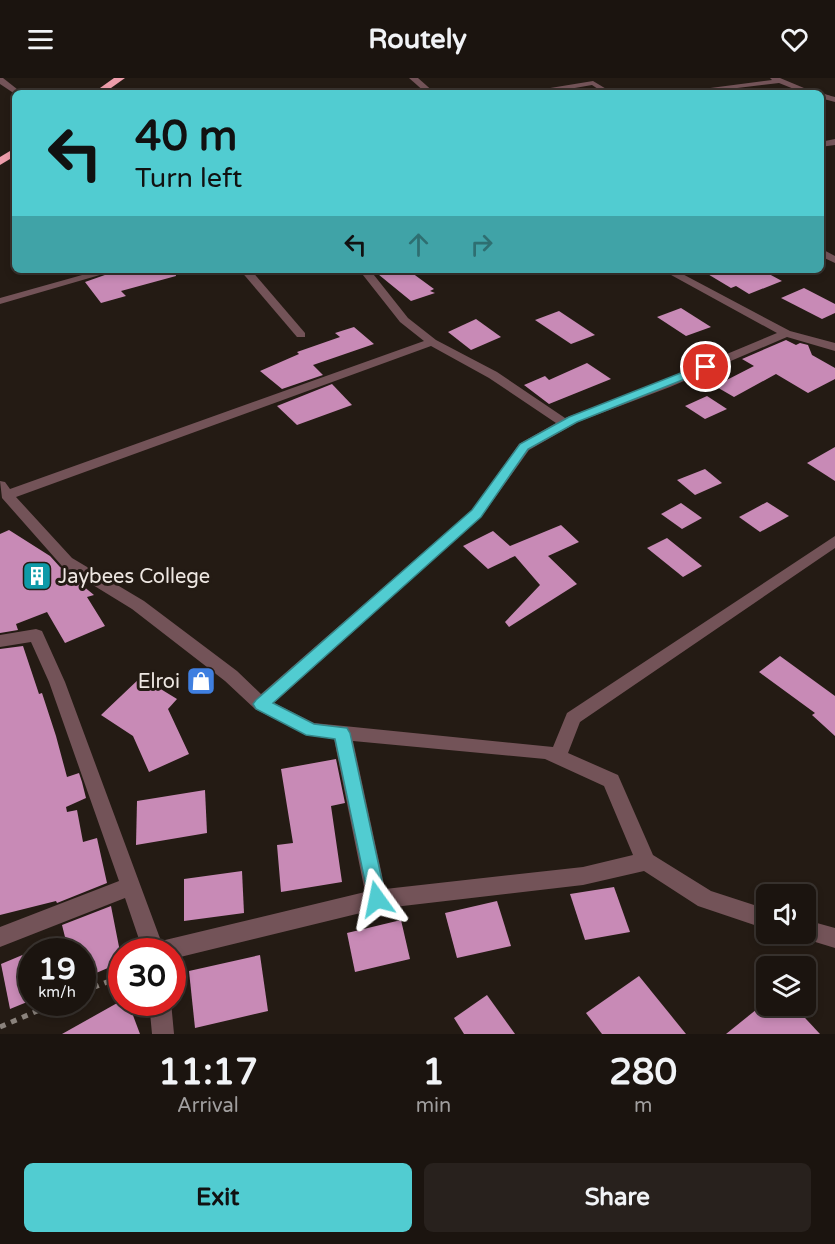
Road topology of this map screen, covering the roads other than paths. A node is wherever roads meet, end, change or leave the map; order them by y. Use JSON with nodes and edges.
{"nodes":[{"id":1,"x":120,"y":78,"type":"edge"},
{"id":2,"x":413,"y":78,"type":"edge"},
{"id":3,"x":578,"y":78,"type":"edge"},
{"id":4,"x":0,"y":80,"type":"edge"},
{"id":5,"x":777,"y":80,"type":"edge"},
{"id":6,"x":589,"y":84,"type":"junction"},
{"id":7,"x":14,"y":90,"type":"edge"},
{"id":8,"x":102,"y":90,"type":"edge"},
{"id":9,"x":427,"y":90,"type":"edge"},
{"id":10,"x":551,"y":90,"type":"edge"},
{"id":11,"x":604,"y":90,"type":"edge"},
{"id":12,"x":699,"y":90,"type":"edge"},
{"id":13,"x":804,"y":90,"type":"edge"},
{"id":14,"x":101,"y":273,"type":"edge"},
{"id":15,"x":248,"y":273,"type":"edge"},
{"id":16,"x":366,"y":273,"type":"edge"},
{"id":17,"x":673,"y":273,"type":"edge"},
{"id":18,"x":0,"y":301,"type":"edge"},
{"id":19,"x":786,"y":333,"type":"junction"},
{"id":20,"x":301,"y":335,"type":"dead end"},
{"id":21,"x":432,"y":342,"type":"junction"},
{"id":22,"x":835,"y":347,"type":"edge"},
{"id":23,"x":566,"y":424,"type":"junction"},
{"id":24,"x":4,"y":490,"type":"edge"},
{"id":25,"x":835,"y":541,"type":"edge"},
{"id":26,"x":0,"y":641,"type":"edge"},
{"id":27,"x":261,"y":704,"type":"junction"},
{"id":28,"x":342,"y":733,"type":"junction"},
{"id":29,"x":558,"y":757,"type":"junction"},
{"id":30,"x":646,"y":861,"type":"junction"},
{"id":31,"x":130,"y":886,"type":"junction"},
{"id":32,"x":377,"y":899,"type":"junction"},
{"id":33,"x":756,"y":916,"type":"edge"},
{"id":34,"x":816,"y":933,"type":"edge"},
{"id":35,"x":0,"y":937,"type":"edge"},
{"id":36,"x":149,"y":938,"type":"edge"},
{"id":37,"x":835,"y":938,"type":"edge"},
{"id":38,"x":186,"y":946,"type":"edge"},
{"id":39,"x":161,"y":1016,"type":"edge"},
{"id":40,"x":163,"y":1034,"type":"edge"}],
"edges":[{"from":1,"to":8,"type":"highway"},
{"from":2,"to":9,"type":"street"},
{"from":3,"to":6,"type":"street"},
{"from":4,"to":7,"type":"street"},
{"from":5,"to":12,"type":"street"},
{"from":5,"to":13,"type":"street"},
{"from":6,"to":10,"type":"street"},
{"from":6,"to":11,"type":"street"},
{"from":14,"to":18,"type":"street"},
{"from":15,"to":20,"type":"street"},
{"from":16,"to":21,"type":"street"},
{"from":17,"to":19,"type":"street"},
{"from":19,"to":22,"type":"street"},
{"from":19,"to":23,"type":"street"},
{"from":21,"to":23,"type":"street"},
{"from":21,"to":24,"type":"street"},
{"from":23,"to":27,"type":"street"},
{"from":24,"to":27,"type":"street"},
{"from":25,"to":29,"type":"street"},
{"from":26,"to":31,"type":"street"},
{"from":27,"to":28,"type":"street"},
{"from":28,"to":29,"type":"street"},
{"from":28,"to":32,"type":"street"},
{"from":29,"to":30,"type":"street"},
{"from":30,"to":32,"type":"street"},
{"from":30,"to":33,"type":"street"},
{"from":31,"to":35,"type":"street"},
{"from":31,"to":36,"type":"street"},
{"from":32,"to":38,"type":"street"},
{"from":34,"to":37,"type":"street"},
{"from":39,"to":40,"type":"street"}]}
